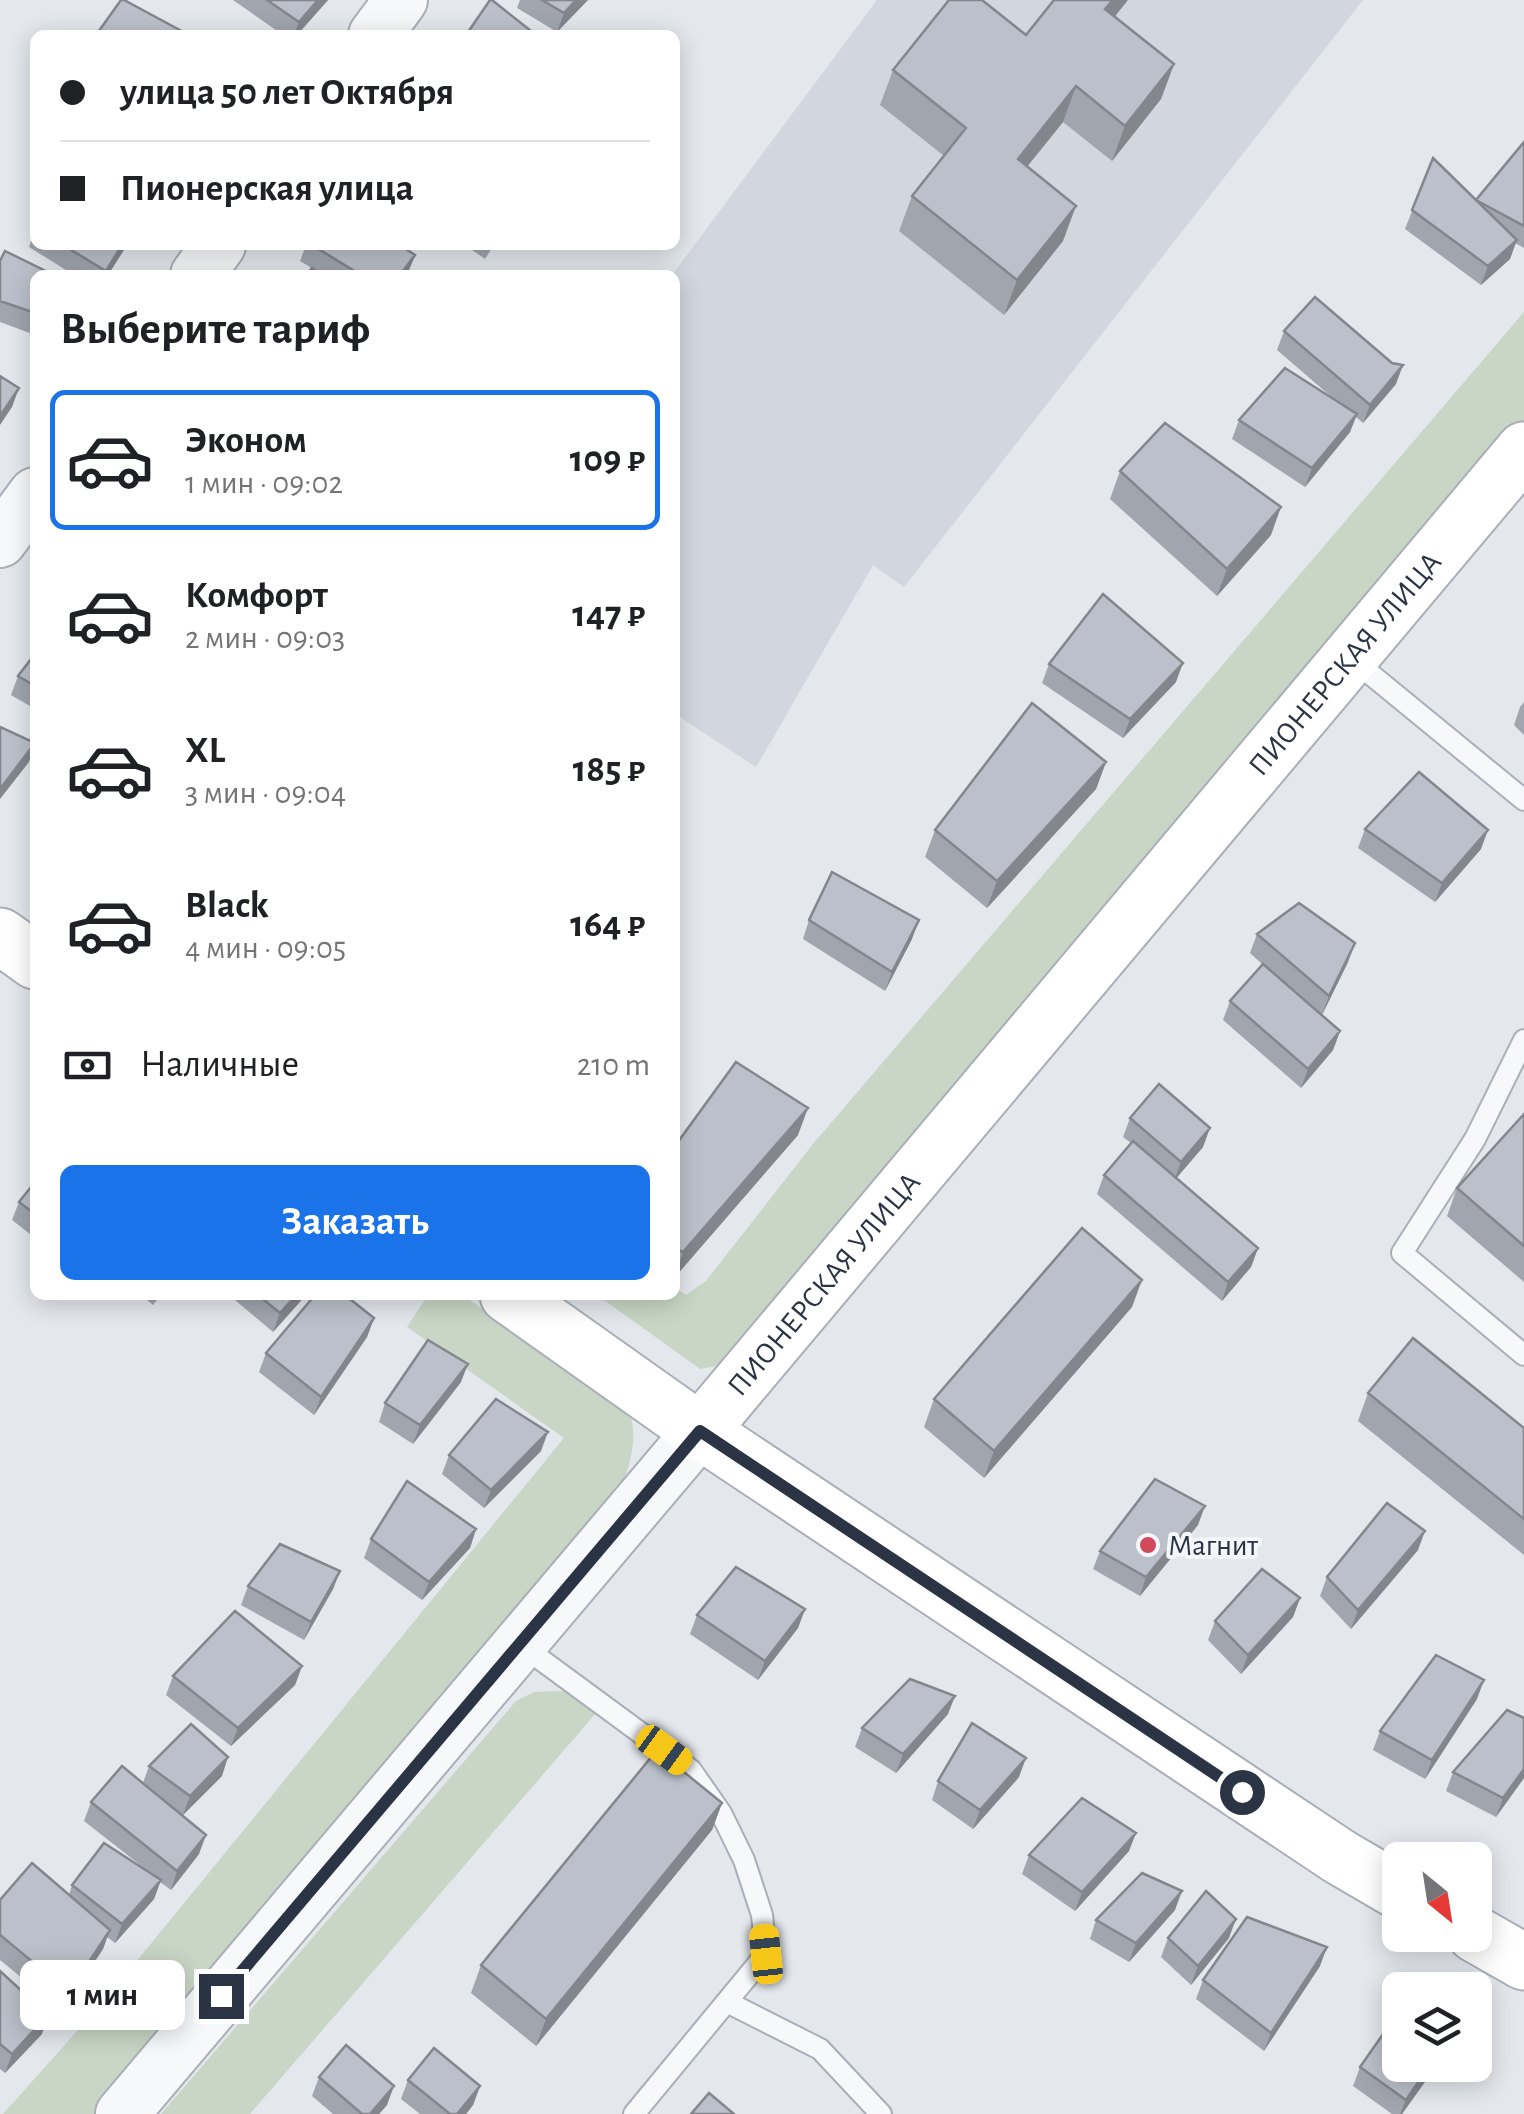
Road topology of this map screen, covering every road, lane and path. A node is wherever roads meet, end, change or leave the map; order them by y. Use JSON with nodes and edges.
{"nodes":[{"id":1,"x":401,"y":0,"type":"edge"},
{"id":2,"x":379,"y":30,"type":"edge"},
{"id":3,"x":1524,"y":450,"type":"edge"},
{"id":4,"x":30,"y":501,"type":"edge"},
{"id":5,"x":0,"y":541,"type":"edge"},
{"id":6,"x":1350,"y":658,"type":"junction"},
{"id":7,"x":1524,"y":800,"type":"edge"},
{"id":8,"x":0,"y":936,"type":"edge"},
{"id":9,"x":30,"y":957,"type":"edge"},
{"id":10,"x":1524,"y":1040,"type":"edge"},
{"id":11,"x":515,"y":1300,"type":"edge"},
{"id":12,"x":1524,"y":1355,"type":"edge"},
{"id":13,"x":700,"y":1431,"type":"junction"},
{"id":14,"x":520,"y":1644,"type":"junction"},
{"id":15,"x":1382,"y":1882,"type":"edge"},
{"id":16,"x":1492,"y":1944,"type":"edge"},
{"id":17,"x":1524,"y":1962,"type":"edge"},
{"id":18,"x":727,"y":2002,"type":"junction"},
{"id":19,"x":122,"y":2114,"type":"edge"},
{"id":20,"x":634,"y":2114,"type":"edge"},
{"id":21,"x":881,"y":2114,"type":"edge"}],
"edges":[{"from":1,"to":2,"type":"street"},
{"from":3,"to":6,"type":"main road","name":"ПИОНЕРСКАЯ УЛИЦА"},
{"from":4,"to":5,"type":"street"},
{"from":6,"to":7,"type":"lane"},
{"from":6,"to":13,"type":"main road","name":"ПИОНЕРСКАЯ УЛИЦА"},
{"from":8,"to":9,"type":"main road"},
{"from":10,"to":12,"type":"lane"},
{"from":11,"to":13,"type":"main road"},
{"from":13,"to":14,"type":"street","name":"ПИОНЕРСКАЯ УЛИЦА"},
{"from":13,"to":15,"type":"main road"},
{"from":14,"to":18,"type":"lane"},
{"from":14,"to":19,"type":"street","name":"ПИОНЕРСКАЯ УЛИЦА"},
{"from":16,"to":17,"type":"main road"},
{"from":18,"to":20,"type":"lane"},
{"from":18,"to":21,"type":"lane"}]}
